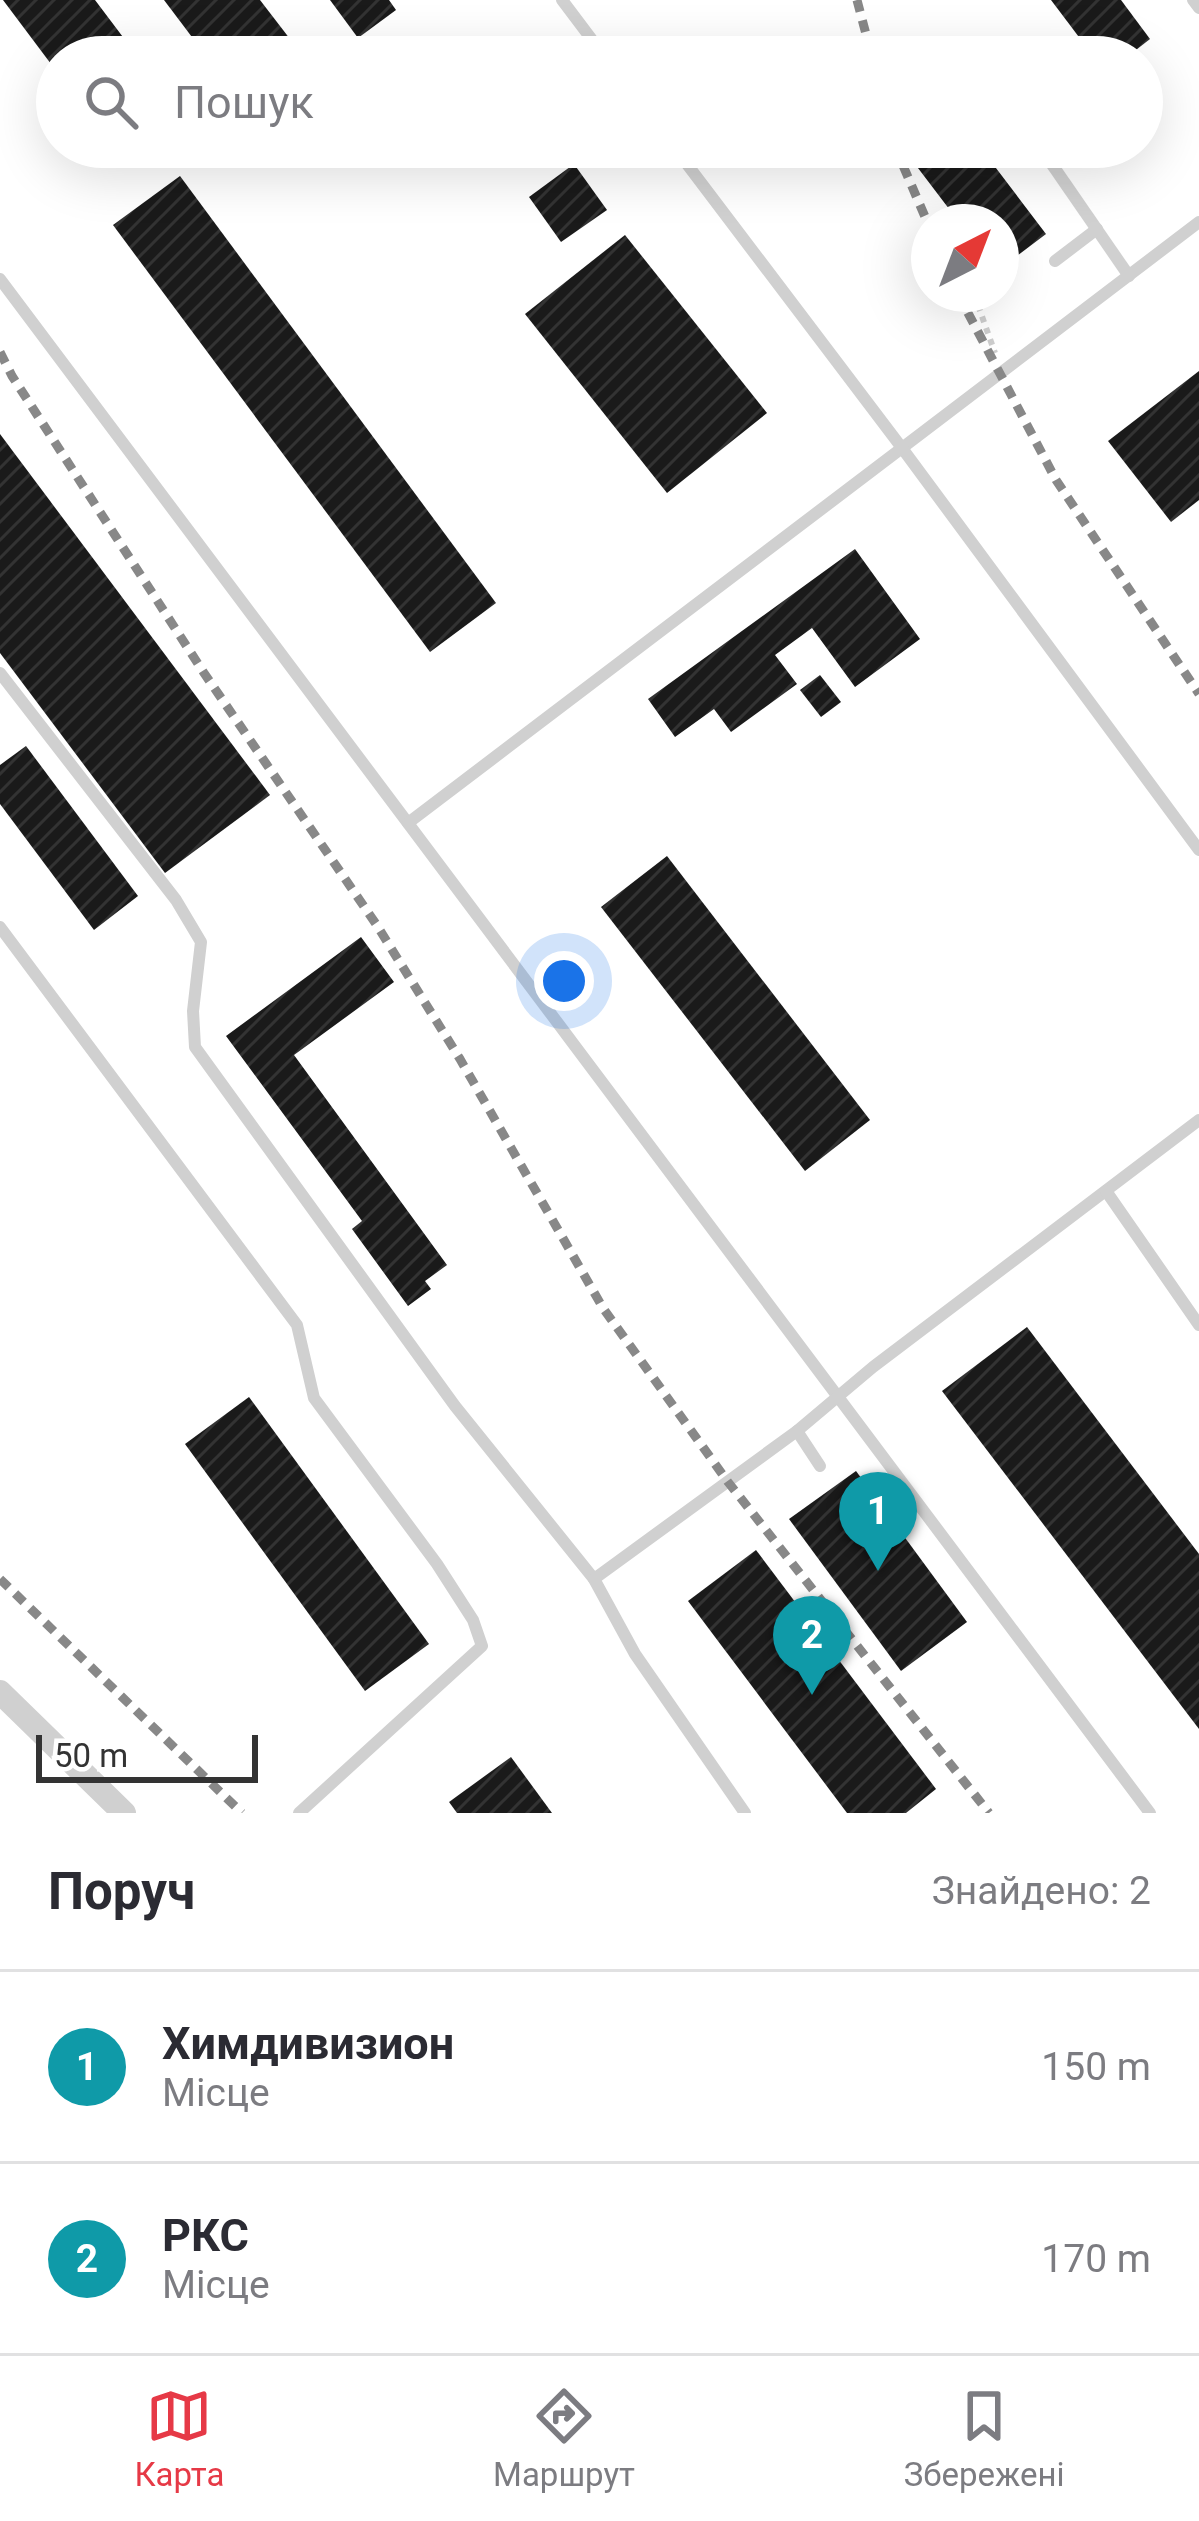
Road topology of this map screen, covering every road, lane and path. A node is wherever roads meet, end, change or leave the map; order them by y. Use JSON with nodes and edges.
{"nodes":[{"id":1,"x":562,"y":0,"type":"edge"},
{"id":2,"x":1193,"y":0,"type":"edge"},
{"id":3,"x":1199,"y":8,"type":"edge"},
{"id":4,"x":589,"y":36,"type":"edge"},
{"id":5,"x":690,"y":168,"type":"edge"},
{"id":6,"x":1054,"y":168,"type":"edge"},
{"id":7,"x":1199,"y":222,"type":"edge"},
{"id":8,"x":1096,"y":229,"type":"junction"},
{"id":9,"x":1055,"y":261,"type":"dead end"},
{"id":10,"x":1129,"y":276,"type":"junction"},
{"id":11,"x":0,"y":279,"type":"edge"},
{"id":12,"x":980,"y":312,"type":"edge"},
{"id":13,"x":993,"y":380,"type":"junction"},
{"id":14,"x":902,"y":448,"type":"junction"},
{"id":15,"x":0,"y":673,"type":"edge"},
{"id":16,"x":408,"y":823,"type":"junction"},
{"id":17,"x":1199,"y":850,"type":"edge"},
{"id":18,"x":0,"y":927,"type":"edge"},
{"id":19,"x":1199,"y":1120,"type":"edge"},
{"id":20,"x":1106,"y":1191,"type":"junction"},
{"id":21,"x":1199,"y":1325,"type":"edge"},
{"id":22,"x":838,"y":1397,"type":"junction"},
{"id":23,"x":797,"y":1431,"type":"junction"},
{"id":24,"x":820,"y":1466,"type":"dead end"},
{"id":25,"x":594,"y":1580,"type":"junction"},
{"id":26,"x":0,"y":1692,"type":"edge"},
{"id":27,"x":124,"y":1813,"type":"edge"},
{"id":28,"x":299,"y":1813,"type":"edge"},
{"id":29,"x":745,"y":1813,"type":"edge"},
{"id":30,"x":1150,"y":1813,"type":"edge"}],
"edges":[{"from":1,"to":4,"type":"lane"},
{"from":2,"to":3,"type":"lane"},
{"from":5,"to":14,"type":"lane"},
{"from":6,"to":8,"type":"lane"},
{"from":7,"to":10,"type":"lane"},
{"from":8,"to":9,"type":"lane"},
{"from":8,"to":10,"type":"lane"},
{"from":10,"to":13,"type":"lane"},
{"from":11,"to":16,"type":"lane"},
{"from":12,"to":13,"type":"path"},
{"from":13,"to":14,"type":"lane"},
{"from":14,"to":16,"type":"lane"},
{"from":14,"to":17,"type":"lane"},
{"from":15,"to":25,"type":"lane"},
{"from":16,"to":22,"type":"lane"},
{"from":18,"to":28,"type":"lane"},
{"from":19,"to":20,"type":"lane"},
{"from":20,"to":21,"type":"lane"},
{"from":20,"to":22,"type":"lane"},
{"from":22,"to":23,"type":"lane"},
{"from":22,"to":30,"type":"lane"},
{"from":23,"to":24,"type":"lane"},
{"from":23,"to":25,"type":"lane"},
{"from":25,"to":29,"type":"lane"},
{"from":26,"to":27,"type":"street"}]}
